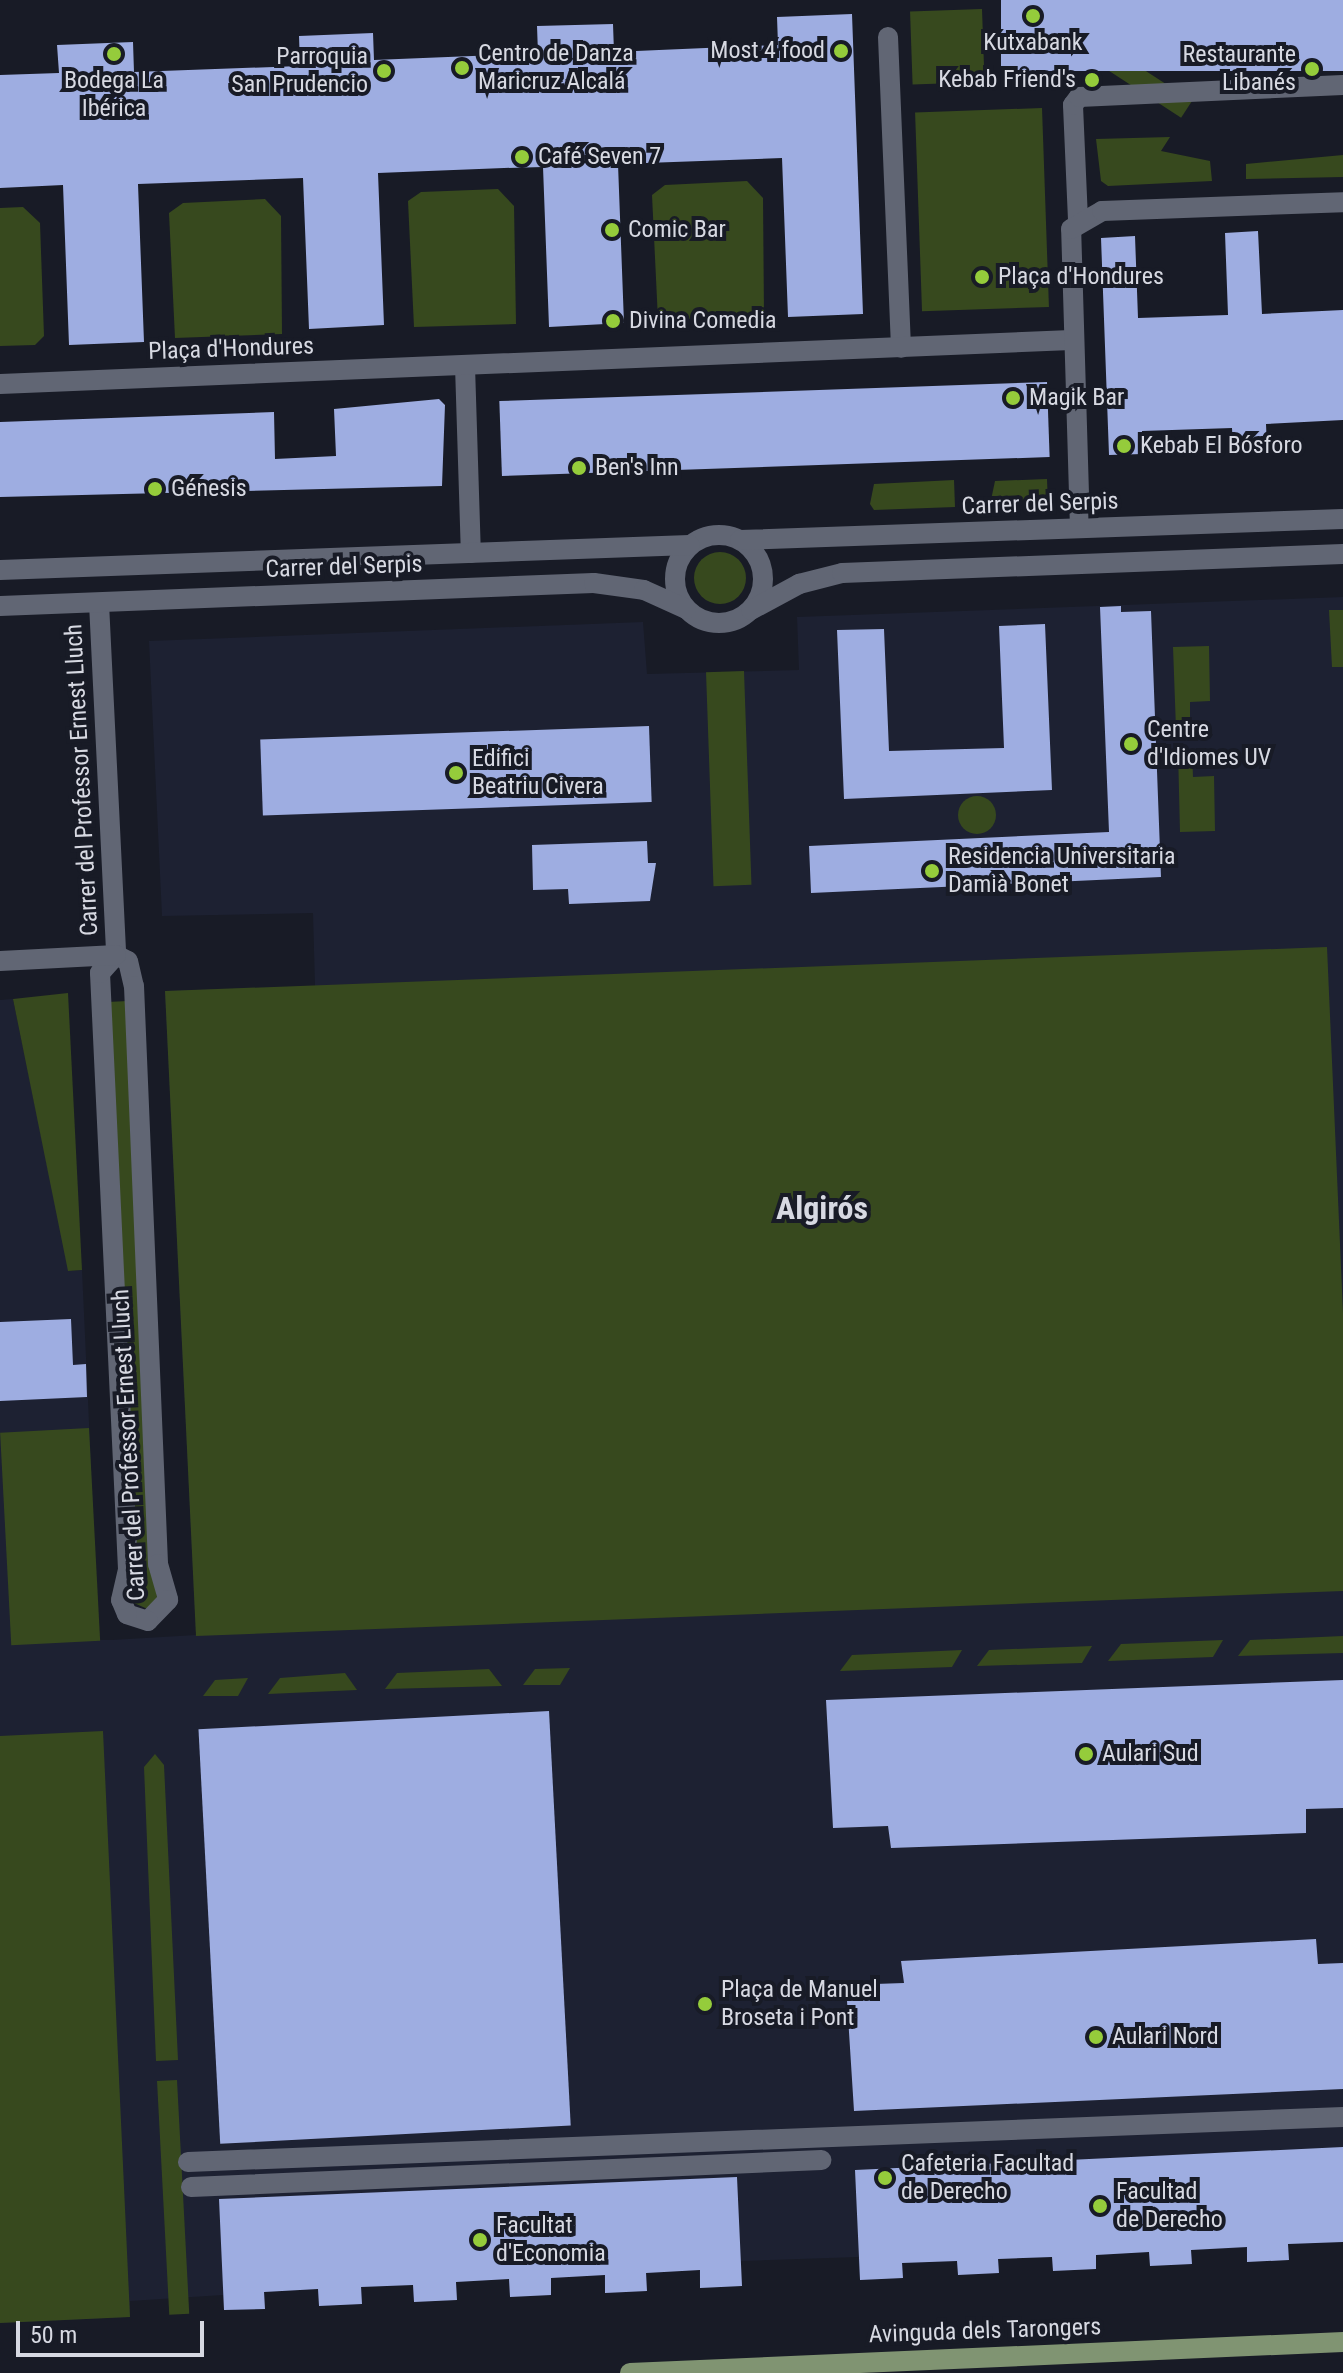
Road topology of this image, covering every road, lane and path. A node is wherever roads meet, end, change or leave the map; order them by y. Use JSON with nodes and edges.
{"nodes":[{"id":1,"x":888,"y":37,"type":"dead end"},
{"id":2,"x":1343,"y":85,"type":"edge"},
{"id":3,"x":1343,"y":202,"type":"edge"},
{"id":4,"x":1074,"y":224,"type":"junction"},
{"id":5,"x":1071,"y":340,"type":"junction"},
{"id":6,"x":901,"y":348,"type":"junction"},
{"id":7,"x":465,"y":366,"type":"junction"},
{"id":8,"x":0,"y":384,"type":"edge"},
{"id":9,"x":1343,"y":519,"type":"edge"},
{"id":10,"x":1080,"y":528,"type":"junction"},
{"id":11,"x":740,"y":540,"type":"junction"},
{"id":12,"x":690,"y":545,"type":"junction"},
{"id":13,"x":471,"y":553,"type":"junction"},
{"id":14,"x":1343,"y":554,"type":"edge"},
{"id":15,"x":0,"y":570,"type":"edge"},
{"id":16,"x":99,"y":603,"type":"junction"},
{"id":17,"x":0,"y":606,"type":"edge"},
{"id":18,"x":686,"y":609,"type":"junction"},
{"id":19,"x":751,"y":610,"type":"junction"},
{"id":20,"x":116,"y":955,"type":"junction"},
{"id":21,"x":0,"y":961,"type":"edge"},
{"id":22,"x":1343,"y":2117,"type":"edge"},
{"id":23,"x":821,"y":2160,"type":"dead end"},
{"id":24,"x":188,"y":2162,"type":"dead end"},
{"id":25,"x":191,"y":2187,"type":"dead end"},
{"id":26,"x":1343,"y":2342,"type":"edge"},
{"id":27,"x":630,"y":2373,"type":"edge"}],
"edges":[{"from":1,"to":6,"type":"street"},
{"from":2,"to":4,"type":"street"},
{"from":3,"to":4,"type":"street"},
{"from":4,"to":5,"type":"street"},
{"from":5,"to":6,"type":"street","name":"Plaça d'Hondures"},
{"from":5,"to":10,"type":"street"},
{"from":6,"to":7,"type":"street","name":"Plaça d'Hondures"},
{"from":7,"to":8,"type":"street","name":"Plaça d'Hondures"},
{"from":7,"to":13,"type":"street"},
{"from":9,"to":10,"type":"street","name":"Carrer del Serpis"},
{"from":10,"to":11,"type":"street","name":"Carrer del Serpis"},
{"from":11,"to":12,"type":"street"},
{"from":11,"to":19,"type":"street"},
{"from":12,"to":13,"type":"street","name":"Carrer del Serpis"},
{"from":12,"to":18,"type":"street"},
{"from":13,"to":15,"type":"street","name":"Carrer del Serpis"},
{"from":14,"to":19,"type":"street"},
{"from":16,"to":17,"type":"street","name":"Carrer del Serpis"},
{"from":16,"to":18,"type":"street","name":"Carrer del Serpis"},
{"from":16,"to":20,"type":"street","name":"Carrer del Professor Ernest Lluch"},
{"from":18,"to":19,"type":"street"},
{"from":20,"to":20,"type":"street","name":"Carrer del Professor Ernest Lluch"},
{"from":20,"to":21,"type":"street"},
{"from":22,"to":24,"type":"street"},
{"from":23,"to":25,"type":"street"},
{"from":26,"to":27,"type":"main road","name":"Avinguda dels Tarongers"}]}
